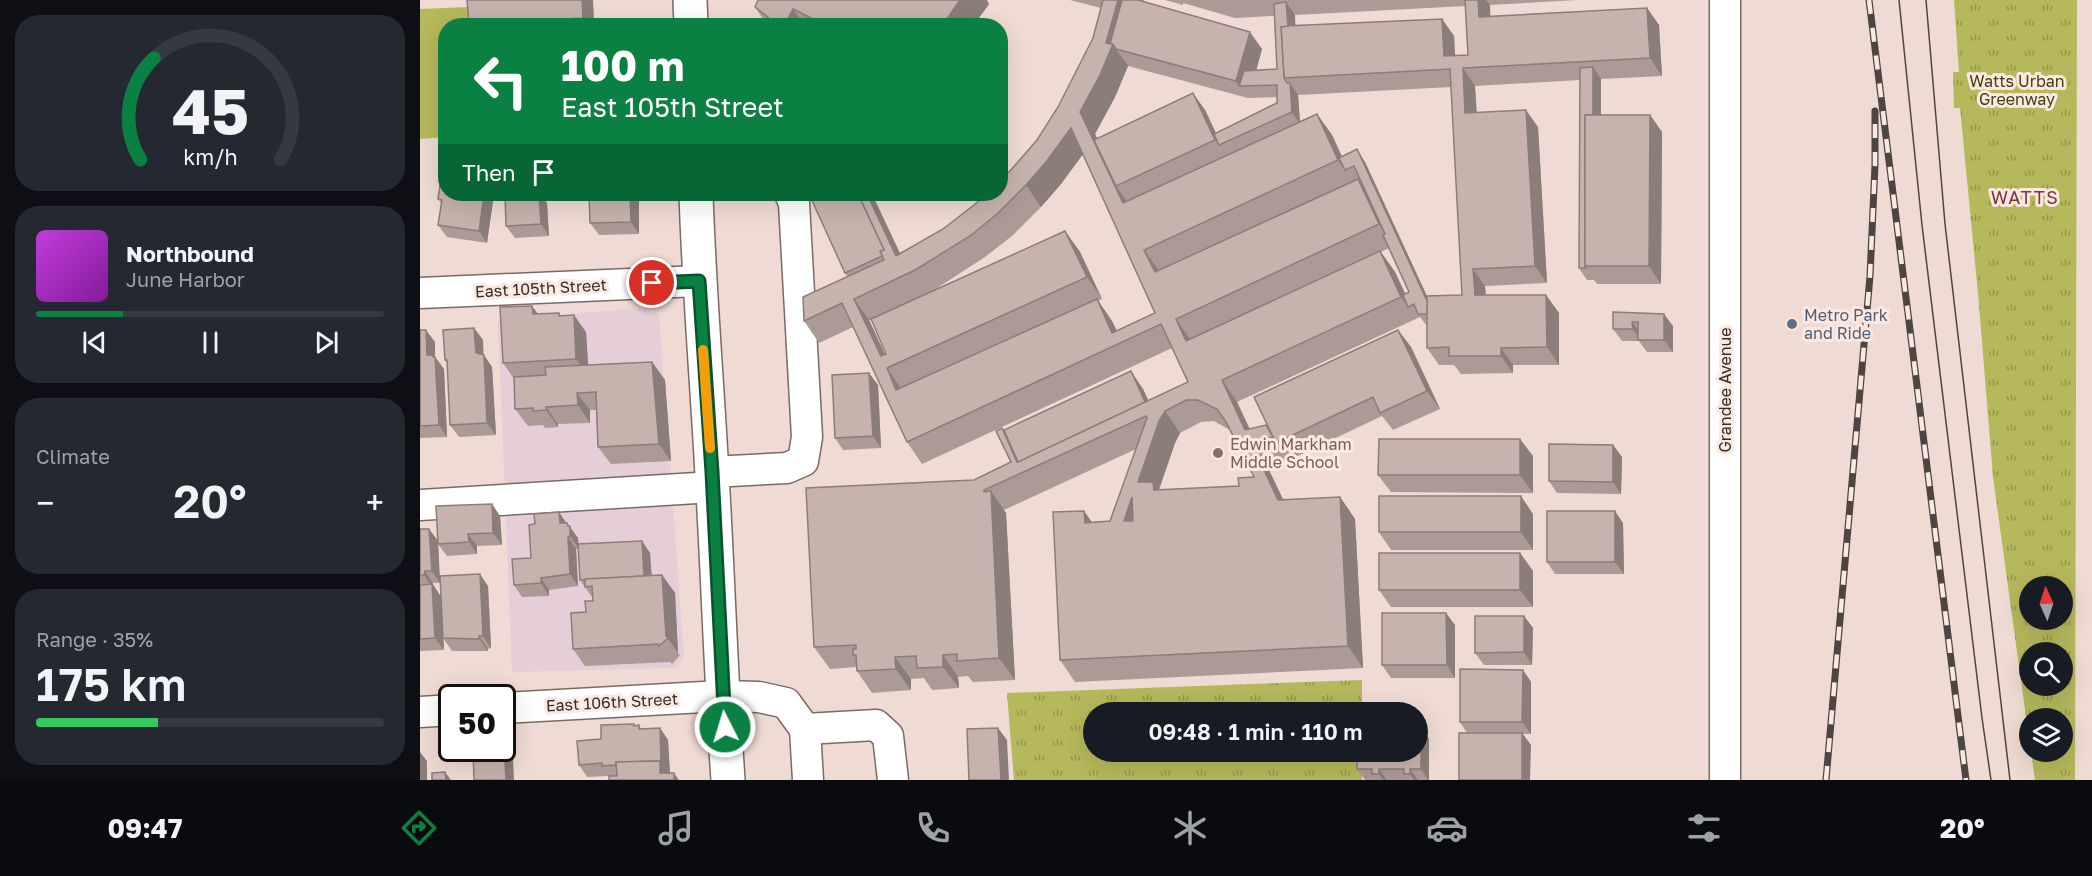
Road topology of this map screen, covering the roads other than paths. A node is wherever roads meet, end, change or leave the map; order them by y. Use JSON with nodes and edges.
{"nodes":[{"id":1,"x":690,"y":0,"type":"edge"},
{"id":2,"x":1725,"y":0,"type":"edge"},
{"id":3,"x":691,"y":18,"type":"edge"},
{"id":4,"x":696,"y":201,"type":"edge"},
{"id":5,"x":794,"y":201,"type":"edge"},
{"id":6,"x":699,"y":281,"type":"junction"},
{"id":7,"x":420,"y":293,"type":"edge"},
{"id":8,"x":712,"y":480,"type":"junction"},
{"id":9,"x":420,"y":505,"type":"edge"},
{"id":10,"x":722,"y":696,"type":"junction"},
{"id":11,"x":516,"y":707,"type":"edge"},
{"id":12,"x":438,"y":711,"type":"edge"},
{"id":13,"x":420,"y":712,"type":"edge"},
{"id":14,"x":805,"y":729,"type":"junction"},
{"id":15,"x":728,"y":780,"type":"edge"},
{"id":16,"x":808,"y":780,"type":"edge"},
{"id":17,"x":893,"y":780,"type":"edge"},
{"id":18,"x":1725,"y":780,"type":"edge"}],
"edges":[{"from":1,"to":3,"type":"main road"},
{"from":2,"to":18,"type":"street","name":"Grandee Avenue"},
{"from":4,"to":6,"type":"main road"},
{"from":5,"to":8,"type":"street"},
{"from":6,"to":7,"type":"street","name":"East 105th Street"},
{"from":6,"to":8,"type":"main road"},
{"from":8,"to":9,"type":"street"},
{"from":8,"to":10,"type":"main road"},
{"from":10,"to":11,"type":"street","name":"East 106th Street"},
{"from":10,"to":14,"type":"street","name":"East 106th Street"},
{"from":10,"to":15,"type":"main road"},
{"from":12,"to":13,"type":"street"},
{"from":14,"to":16,"type":"street"},
{"from":14,"to":17,"type":"street"}]}
